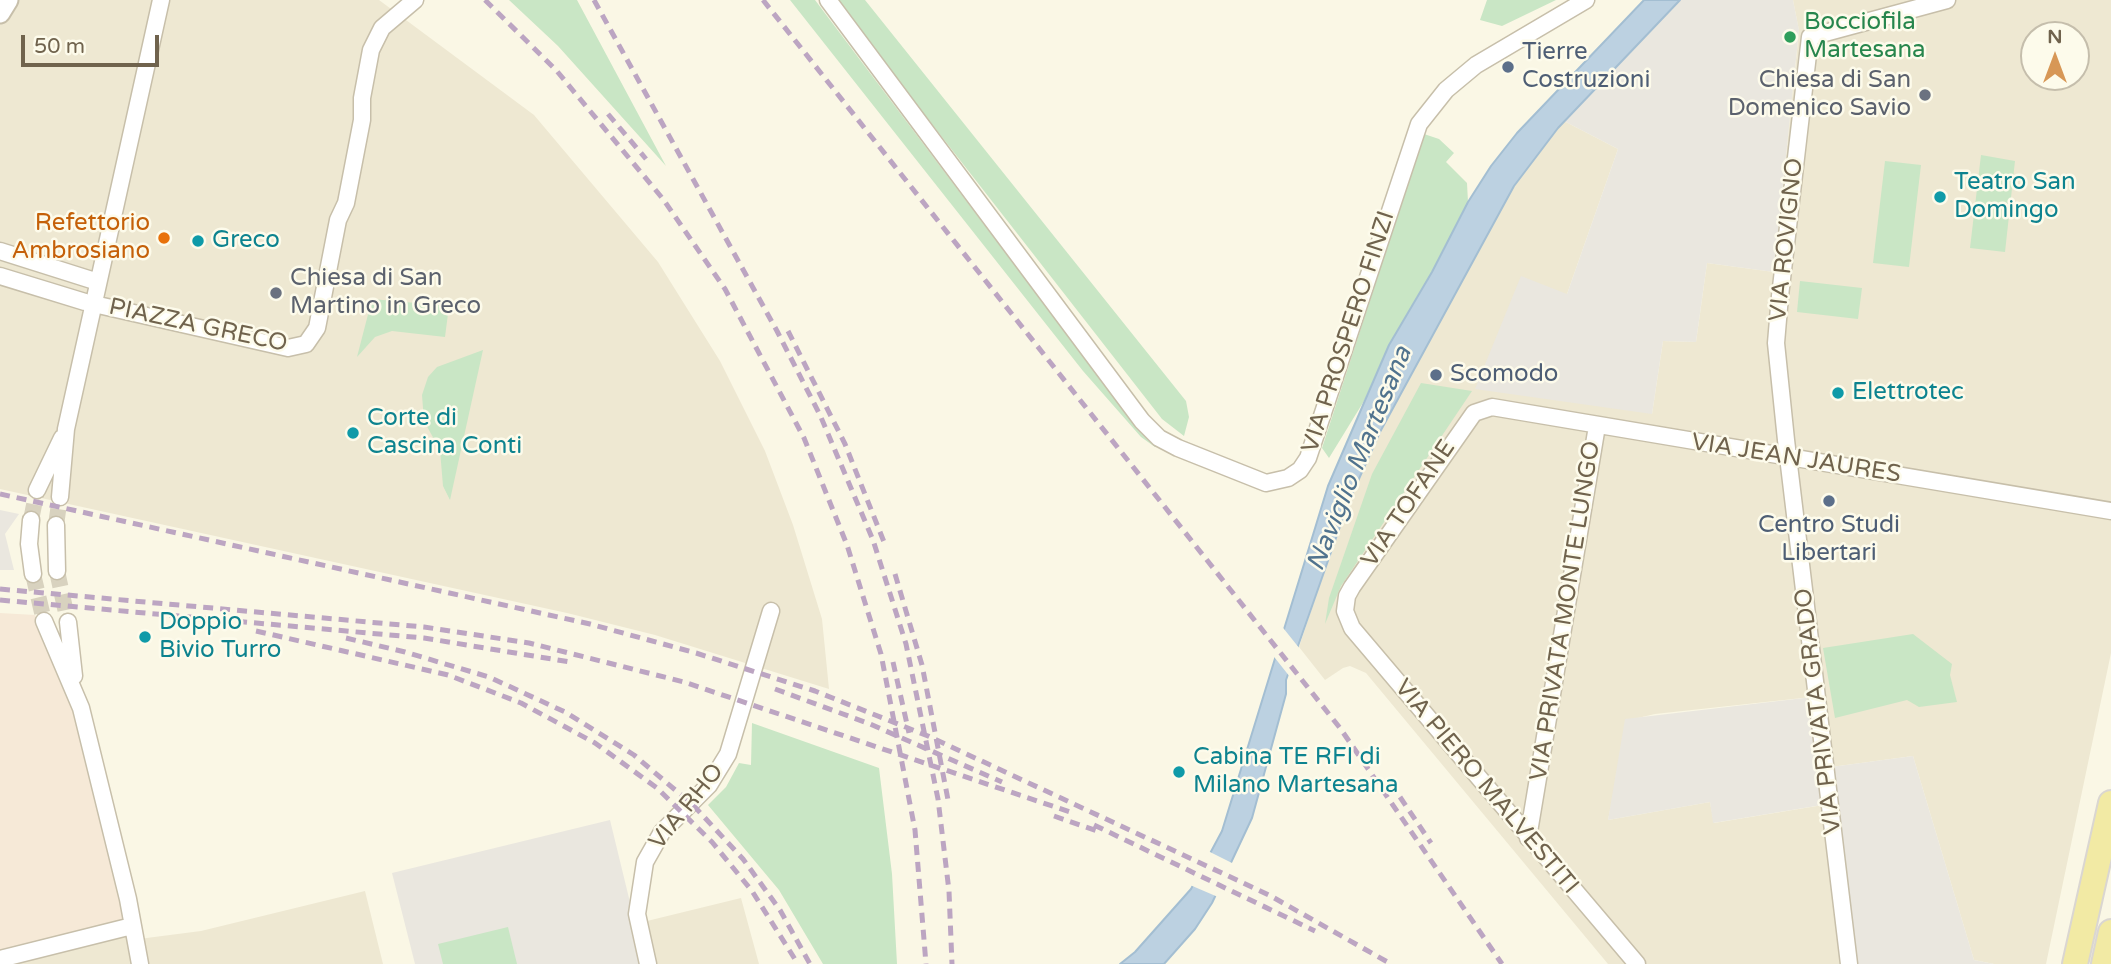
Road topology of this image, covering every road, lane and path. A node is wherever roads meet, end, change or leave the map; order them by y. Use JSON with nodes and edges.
{"nodes":[{"id":1,"x":8,"y":0,"type":"edge"},
{"id":2,"x":161,"y":0,"type":"edge"},
{"id":3,"x":415,"y":0,"type":"edge"},
{"id":4,"x":828,"y":0,"type":"edge"},
{"id":5,"x":1586,"y":0,"type":"edge"},
{"id":6,"x":1947,"y":0,"type":"edge"},
{"id":7,"x":0,"y":13,"type":"edge"},
{"id":8,"x":0,"y":251,"type":"edge"},
{"id":9,"x":0,"y":276,"type":"edge"},
{"id":10,"x":98,"y":282,"type":"junction"},
{"id":11,"x":93,"y":304,"type":"junction"},
{"id":12,"x":1481,"y":410,"type":"joint"},
{"id":13,"x":1597,"y":426,"type":"junction"},
{"id":14,"x":66,"y":429,"type":"junction"},
{"id":15,"x":1789,"y":458,"type":"junction"},
{"id":16,"x":37,"y":491,"type":"tunnel mouth"},
{"id":17,"x":60,"y":497,"type":"tunnel mouth"},
{"id":18,"x":2111,"y":511,"type":"edge"},
{"id":19,"x":31,"y":520,"type":"tunnel mouth"},
{"id":20,"x":56,"y":525,"type":"tunnel mouth"},
{"id":21,"x":57,"y":571,"type":"tunnel mouth"},
{"id":22,"x":33,"y":574,"type":"tunnel mouth"},
{"id":23,"x":1345,"y":606,"type":"joint"},
{"id":24,"x":771,"y":611,"type":"dead end"},
{"id":25,"x":44,"y":621,"type":"tunnel mouth"},
{"id":26,"x":68,"y":622,"type":"tunnel mouth"},
{"id":27,"x":76,"y":693,"type":"junction"},
{"id":28,"x":2111,"y":803,"type":"edge"},
{"id":29,"x":1528,"y":838,"type":"junction"},
{"id":30,"x":2102,"y":885,"type":"edge"},
{"id":31,"x":132,"y":926,"type":"junction"},
{"id":32,"x":2111,"y":932,"type":"edge"},
{"id":33,"x":0,"y":959,"type":"edge"},
{"id":34,"x":141,"y":964,"type":"edge"},
{"id":35,"x":648,"y":964,"type":"edge"},
{"id":36,"x":1637,"y":964,"type":"edge"},
{"id":37,"x":1849,"y":964,"type":"edge"},
{"id":38,"x":2075,"y":964,"type":"edge"},
{"id":39,"x":2105,"y":964,"type":"edge"}],
"edges":[{"from":1,"to":7,"type":"street"},
{"from":2,"to":10,"type":"street"},
{"from":3,"to":11,"type":"street","name":"PIAZZA GRECO"},
{"from":4,"to":5,"type":"street","name":"VIA PROSPERO FINZI"},
{"from":6,"to":15,"type":"street","name":"VIA ROVIGNO"},
{"from":8,"to":10,"type":"street","name":"PIAZZA GRECO"},
{"from":9,"to":11,"type":"street","name":"PIAZZA GRECO"},
{"from":10,"to":11,"type":"street","name":"PIAZZA GRECO"},
{"from":11,"to":14,"type":"street"},
{"from":12,"to":13,"type":"street","name":"VIA JEAN JAURES"},
{"from":12,"to":23,"type":"street","name":"VIA TOFANE"},
{"from":13,"to":15,"type":"street","name":"VIA JEAN JAURES"},
{"from":13,"to":29,"type":"street","name":"VIA PRIVATA MONTE LUNGO"},
{"from":14,"to":16,"type":"street"},
{"from":14,"to":17,"type":"street"},
{"from":15,"to":18,"type":"street","name":"VIA JEAN JAURES"},
{"from":15,"to":37,"type":"street","name":"VIA PRIVATA GRADO"},
{"from":19,"to":22,"type":"street"},
{"from":20,"to":21,"type":"street"},
{"from":23,"to":29,"type":"street","name":"VIA PIERO MALVESTITI"},
{"from":24,"to":35,"type":"street","name":"VIA RHO"},
{"from":25,"to":27,"type":"street"},
{"from":26,"to":27,"type":"street"},
{"from":27,"to":31,"type":"street"},
{"from":28,"to":30,"type":"main road"},
{"from":29,"to":36,"type":"street","name":"VIA PIERO MALVESTITI"},
{"from":30,"to":38,"type":"main road"},
{"from":31,"to":33,"type":"street"},
{"from":31,"to":34,"type":"street"},
{"from":32,"to":39,"type":"main road"}]}
